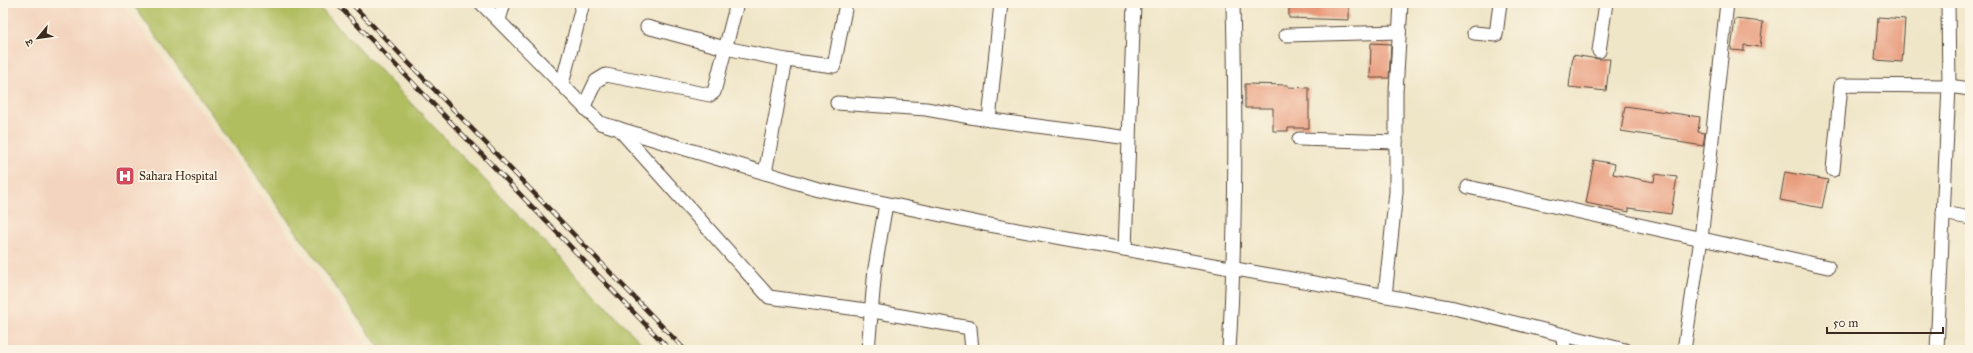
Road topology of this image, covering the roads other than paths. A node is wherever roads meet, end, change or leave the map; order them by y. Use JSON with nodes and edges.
{"nodes":[{"id":1,"x":482,"y":3,"type":"edge"},
{"id":2,"x":504,"y":3,"type":"edge"},
{"id":3,"x":582,"y":3,"type":"edge"},
{"id":4,"x":736,"y":3,"type":"edge"},
{"id":5,"x":1001,"y":3,"type":"edge"},
{"id":6,"x":1134,"y":3,"type":"edge"},
{"id":7,"x":1233,"y":3,"type":"edge"},
{"id":8,"x":1401,"y":3,"type":"edge"},
{"id":9,"x":1500,"y":3,"type":"edge"},
{"id":10,"x":1606,"y":3,"type":"edge"},
{"id":11,"x":1727,"y":3,"type":"edge"},
{"id":12,"x":1948,"y":3,"type":"edge"},
{"id":13,"x":844,"y":9,"type":"dead end"},
{"id":14,"x":499,"y":20,"type":"junction"},
{"id":15,"x":647,"y":27,"type":"dead end"},
{"id":16,"x":1399,"y":32,"type":"junction"},
{"id":17,"x":1474,"y":34,"type":"dead end"},
{"id":18,"x":1286,"y":35,"type":"dead end"},
{"id":19,"x":725,"y":48,"type":"junction"},
{"id":20,"x":1599,"y":51,"type":"dead end"},
{"id":21,"x":786,"y":60,"type":"junction"},
{"id":22,"x":562,"y":84,"type":"junction"},
{"id":23,"x":1949,"y":86,"type":"junction"},
{"id":24,"x":1970,"y":89,"type":"edge"},
{"id":25,"x":837,"y":102,"type":"dead end"},
{"id":26,"x":584,"y":106,"type":"junction"},
{"id":27,"x":990,"y":120,"type":"junction"},
{"id":28,"x":618,"y":128,"type":"junction"},
{"id":29,"x":1129,"y":138,"type":"junction"},
{"id":30,"x":1299,"y":139,"type":"dead end"},
{"id":31,"x":1396,"y":142,"type":"junction"},
{"id":32,"x":1834,"y":170,"type":"dead end"},
{"id":33,"x":765,"y":173,"type":"junction"},
{"id":34,"x":1468,"y":187,"type":"dead end"},
{"id":35,"x":886,"y":204,"type":"junction"},
{"id":36,"x":1944,"y":213,"type":"junction"},
{"id":37,"x":1970,"y":218,"type":"edge"},
{"id":38,"x":1701,"y":239,"type":"junction"},
{"id":39,"x":1125,"y":249,"type":"junction"},
{"id":40,"x":1828,"y":267,"type":"dead end"},
{"id":41,"x":1234,"y":269,"type":"junction"},
{"id":42,"x":1385,"y":296,"type":"junction"},
{"id":43,"x":873,"y":311,"type":"junction"},
{"id":44,"x":1562,"y":335,"type":"junction"},
{"id":45,"x":868,"y":350,"type":"edge"},
{"id":46,"x":972,"y":350,"type":"edge"},
{"id":47,"x":1229,"y":350,"type":"edge"},
{"id":48,"x":1565,"y":350,"type":"edge"},
{"id":49,"x":1625,"y":350,"type":"edge"},
{"id":50,"x":1684,"y":350,"type":"edge"},
{"id":51,"x":1938,"y":350,"type":"edge"}],
"edges":[{"from":1,"to":14,"type":"street"},
{"from":2,"to":14,"type":"street"},
{"from":3,"to":22,"type":"street"},
{"from":4,"to":19,"type":"street"},
{"from":5,"to":27,"type":"street"},
{"from":6,"to":29,"type":"street"},
{"from":7,"to":41,"type":"street"},
{"from":8,"to":16,"type":"street"},
{"from":9,"to":17,"type":"street"},
{"from":10,"to":20,"type":"street"},
{"from":11,"to":38,"type":"street"},
{"from":12,"to":23,"type":"street"},
{"from":13,"to":21,"type":"street"},
{"from":14,"to":22,"type":"street"},
{"from":15,"to":19,"type":"street"},
{"from":16,"to":18,"type":"street"},
{"from":16,"to":31,"type":"street"},
{"from":19,"to":21,"type":"street"},
{"from":19,"to":26,"type":"street"},
{"from":21,"to":33,"type":"street"},
{"from":22,"to":26,"type":"street"},
{"from":23,"to":24,"type":"street"},
{"from":23,"to":32,"type":"street"},
{"from":23,"to":36,"type":"street"},
{"from":25,"to":27,"type":"street"},
{"from":26,"to":28,"type":"street"},
{"from":27,"to":29,"type":"street"},
{"from":28,"to":33,"type":"street"},
{"from":28,"to":43,"type":"street"},
{"from":29,"to":39,"type":"street"},
{"from":30,"to":31,"type":"street"},
{"from":31,"to":42,"type":"street"},
{"from":33,"to":35,"type":"street"},
{"from":34,"to":38,"type":"street"},
{"from":35,"to":39,"type":"street"},
{"from":35,"to":43,"type":"street"},
{"from":36,"to":37,"type":"street"},
{"from":36,"to":51,"type":"street"},
{"from":38,"to":40,"type":"street"},
{"from":38,"to":50,"type":"street"},
{"from":39,"to":41,"type":"street"},
{"from":41,"to":42,"type":"street"},
{"from":41,"to":47,"type":"street"},
{"from":42,"to":44,"type":"street"},
{"from":43,"to":45,"type":"street"},
{"from":43,"to":46,"type":"street"},
{"from":44,"to":48,"type":"street"},
{"from":44,"to":49,"type":"street"}]}
